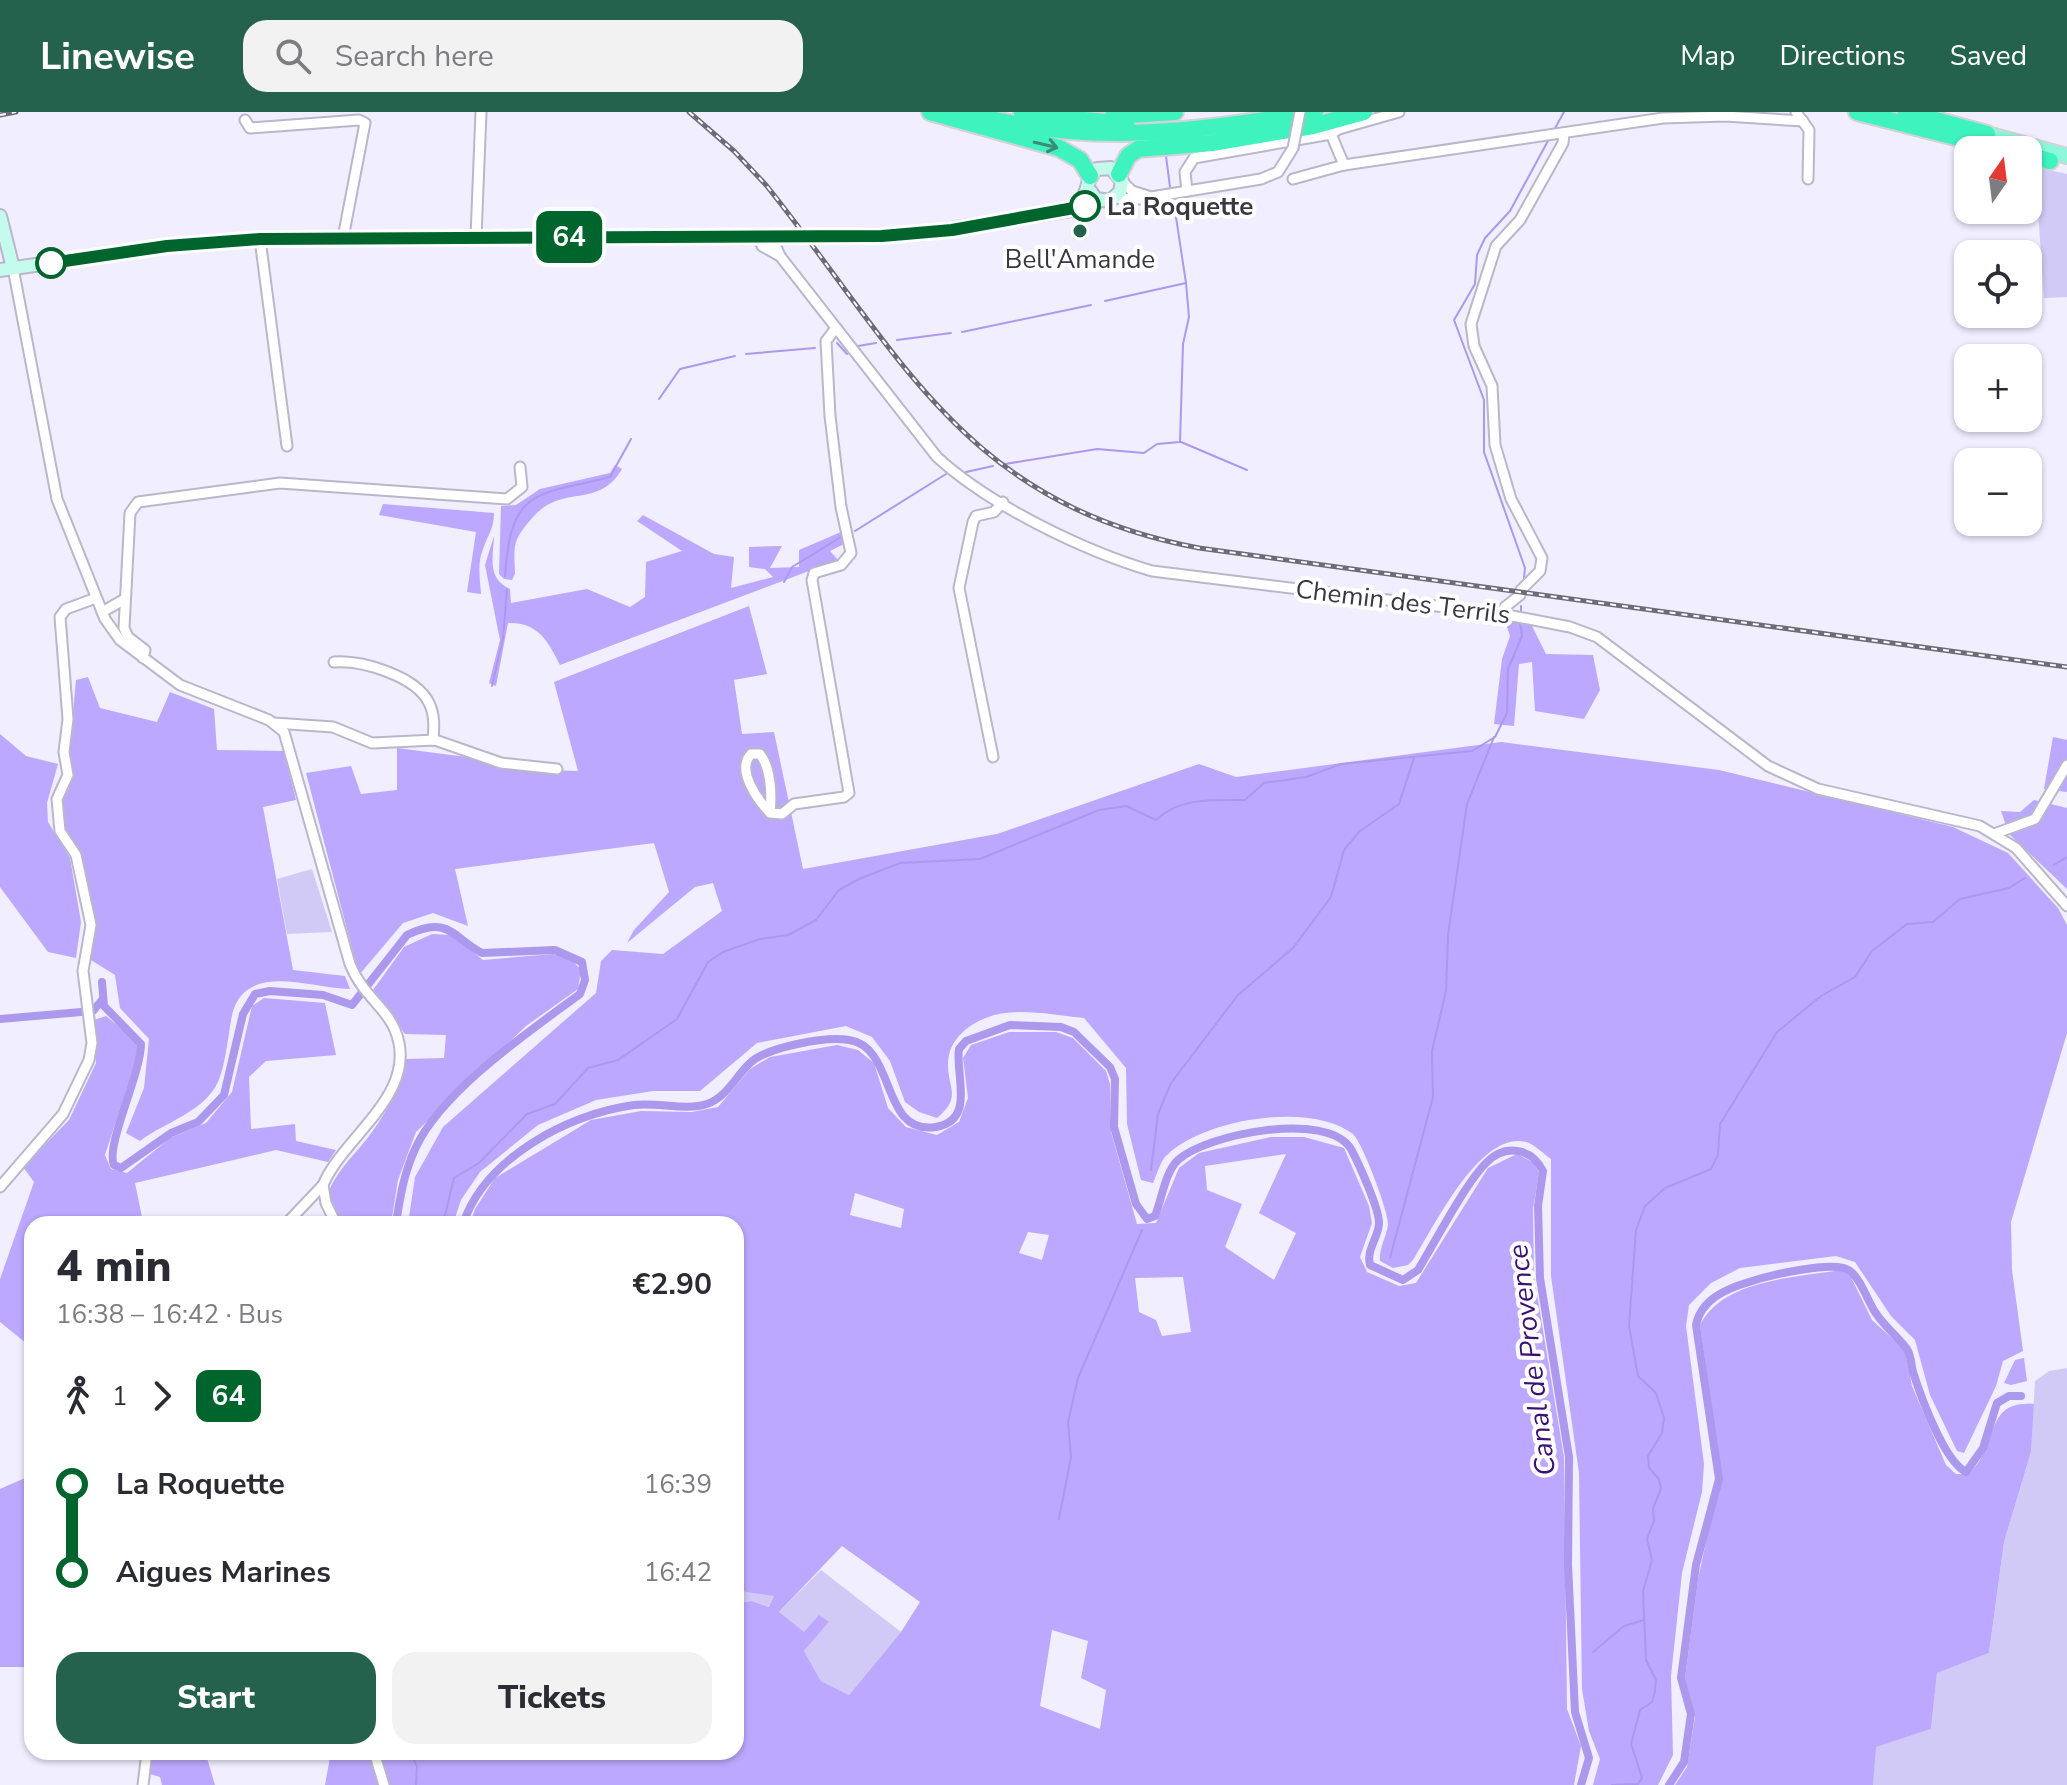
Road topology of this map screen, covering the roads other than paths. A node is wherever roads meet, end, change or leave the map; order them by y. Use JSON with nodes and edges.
{"nodes":[{"id":1,"x":481,"y":112,"type":"edge"},
{"id":2,"x":930,"y":112,"type":"edge"},
{"id":3,"x":963,"y":112,"type":"edge"},
{"id":4,"x":1012,"y":112,"type":"edge"},
{"id":5,"x":1049,"y":112,"type":"edge"},
{"id":6,"x":1175,"y":112,"type":"edge"},
{"id":7,"x":1260,"y":112,"type":"edge"},
{"id":8,"x":1300,"y":112,"type":"edge"},
{"id":9,"x":1315,"y":112,"type":"edge"},
{"id":10,"x":1364,"y":112,"type":"edge"},
{"id":11,"x":1399,"y":112,"type":"edge"},
{"id":12,"x":1796,"y":112,"type":"edge"},
{"id":13,"x":1857,"y":112,"type":"edge"},
{"id":14,"x":1906,"y":112,"type":"edge"},
{"id":15,"x":245,"y":120,"type":"dead end"},
{"id":16,"x":1803,"y":121,"type":"junction"},
{"id":17,"x":1564,"y":133,"type":"junction"},
{"id":18,"x":1331,"y":134,"type":"junction"},
{"id":19,"x":1987,"y":134,"type":"joint"},
{"id":20,"x":1954,"y":137,"type":"edge"},
{"id":21,"x":2067,"y":154,"type":"edge"},
{"id":22,"x":2042,"y":159,"type":"edge"},
{"id":23,"x":2050,"y":161,"type":"joint"},
{"id":24,"x":1344,"y":165,"type":"junction"},
{"id":25,"x":2067,"y":165,"type":"edge"},
{"id":26,"x":1120,"y":177,"type":"junction"},
{"id":27,"x":1293,"y":179,"type":"dead end"},
{"id":28,"x":1808,"y":179,"type":"dead end"},
{"id":29,"x":1089,"y":182,"type":"junction"},
{"id":30,"x":1187,"y":191,"type":"junction"},
{"id":31,"x":1151,"y":197,"type":"junction"},
{"id":32,"x":1115,"y":198,"type":"junction"},
{"id":33,"x":1099,"y":201,"type":"junction"},
{"id":34,"x":1066,"y":211,"type":"junction"},
{"id":35,"x":0,"y":216,"type":"edge"},
{"id":36,"x":476,"y":237,"type":"junction"},
{"id":37,"x":758,"y":237,"type":"junction"},
{"id":38,"x":772,"y":237,"type":"junction"},
{"id":39,"x":343,"y":238,"type":"junction"},
{"id":40,"x":260,"y":239,"type":"junction"},
{"id":41,"x":780,"y":256,"type":"junction"},
{"id":42,"x":7,"y":269,"type":"edge"},
{"id":43,"x":836,"y":328,"type":"junction"},
{"id":44,"x":287,"y":446,"type":"dead end"},
{"id":45,"x":520,"y":467,"type":"dead end"},
{"id":46,"x":1003,"y":502,"type":"junction"},
{"id":47,"x":96,"y":598,"type":"junction"},
{"id":48,"x":125,"y":599,"type":"junction"},
{"id":49,"x":102,"y":612,"type":"junction"},
{"id":50,"x":1502,"y":614,"type":"junction"},
{"id":51,"x":143,"y":658,"type":"junction"},
{"id":52,"x":334,"y":662,"type":"dead end"},
{"id":53,"x":274,"y":723,"type":"junction"},
{"id":54,"x":433,"y":740,"type":"junction"},
{"id":55,"x":993,"y":757,"type":"dead end"},
{"id":56,"x":2067,"y":765,"type":"edge"},
{"id":57,"x":557,"y":769,"type":"dead end"},
{"id":58,"x":770,"y":813,"type":"junction"},
{"id":59,"x":1994,"y":834,"type":"junction"},
{"id":60,"x":2067,"y":906,"type":"edge"},
{"id":61,"x":323,"y":1185,"type":"junction"},
{"id":62,"x":0,"y":1187,"type":"edge"},
{"id":63,"x":294,"y":1216,"type":"edge"},
{"id":64,"x":332,"y":1216,"type":"edge"},
{"id":65,"x":146,"y":1760,"type":"edge"},
{"id":66,"x":376,"y":1760,"type":"edge"},
{"id":67,"x":143,"y":1785,"type":"edge"},
{"id":68,"x":384,"y":1785,"type":"edge"}],
"edges":[{"from":1,"to":36,"type":"street"},
{"from":2,"to":29,"type":"highway","one_way":true},
{"from":3,"to":9,"type":"highway"},
{"from":4,"to":7,"type":"highway"},
{"from":5,"to":6,"type":"highway"},
{"from":8,"to":30,"type":"street","bridge":true},
{"from":10,"to":26,"type":"highway"},
{"from":11,"to":18,"type":"street"},
{"from":12,"to":16,"type":"street"},
{"from":13,"to":20,"type":"highway"},
{"from":14,"to":19,"type":"highway"},
{"from":15,"to":39,"type":"street"},
{"from":16,"to":17,"type":"street"},
{"from":16,"to":28,"type":"street"},
{"from":17,"to":24,"type":"street"},
{"from":17,"to":50,"type":"street"},
{"from":18,"to":24,"type":"street"},
{"from":18,"to":30,"type":"street"},
{"from":19,"to":21,"type":"main road"},
{"from":22,"to":23,"type":"highway"},
{"from":23,"to":25,"type":"main road"},
{"from":24,"to":27,"type":"street"},
{"from":26,"to":29,"type":"main road"},
{"from":26,"to":31,"type":"street"},
{"from":26,"to":32,"type":"main road"},
{"from":29,"to":33,"type":"main road"},
{"from":29,"to":34,"type":"main road"},
{"from":30,"to":31,"type":"street"},
{"from":31,"to":32,"type":"street"},
{"from":32,"to":33,"type":"main road"},
{"from":33,"to":34,"type":"main road"},
{"from":34,"to":38,"type":"main road"},
{"from":35,"to":42,"type":"main road"},
{"from":36,"to":37,"type":"main road"},
{"from":36,"to":39,"type":"main road"},
{"from":37,"to":38,"type":"main road"},
{"from":37,"to":41,"type":"street","name":"Chemin des Terrils"},
{"from":38,"to":41,"type":"street","name":"Chemin des Terrils"},
{"from":39,"to":40,"type":"main road"},
{"from":40,"to":42,"type":"main road"},
{"from":40,"to":44,"type":"street"},
{"from":41,"to":43,"type":"street","name":"Chemin des Terrils"},
{"from":42,"to":47,"type":"street"},
{"from":43,"to":46,"type":"street","name":"Chemin des Terrils"},
{"from":43,"to":58,"type":"street"},
{"from":45,"to":48,"type":"street"},
{"from":46,"to":50,"type":"street","name":"Chemin des Terrils"},
{"from":46,"to":55,"type":"street"},
{"from":47,"to":49,"type":"street"},
{"from":47,"to":62,"type":"street"},
{"from":48,"to":49,"type":"street"},
{"from":48,"to":51,"type":"street"},
{"from":49,"to":51,"type":"street"},
{"from":50,"to":59,"type":"street","name":"Chemin des Terrils"},
{"from":51,"to":53,"type":"street"},
{"from":52,"to":54,"type":"street"},
{"from":53,"to":54,"type":"street"},
{"from":53,"to":61,"type":"street"},
{"from":54,"to":57,"type":"street"},
{"from":56,"to":59,"type":"street"},
{"from":58,"to":58,"type":"street"},
{"from":59,"to":60,"type":"street","name":"Chemin des Terrils"},
{"from":61,"to":63,"type":"street"},
{"from":61,"to":64,"type":"street"},
{"from":65,"to":67,"type":"street"},
{"from":66,"to":68,"type":"street"}]}
